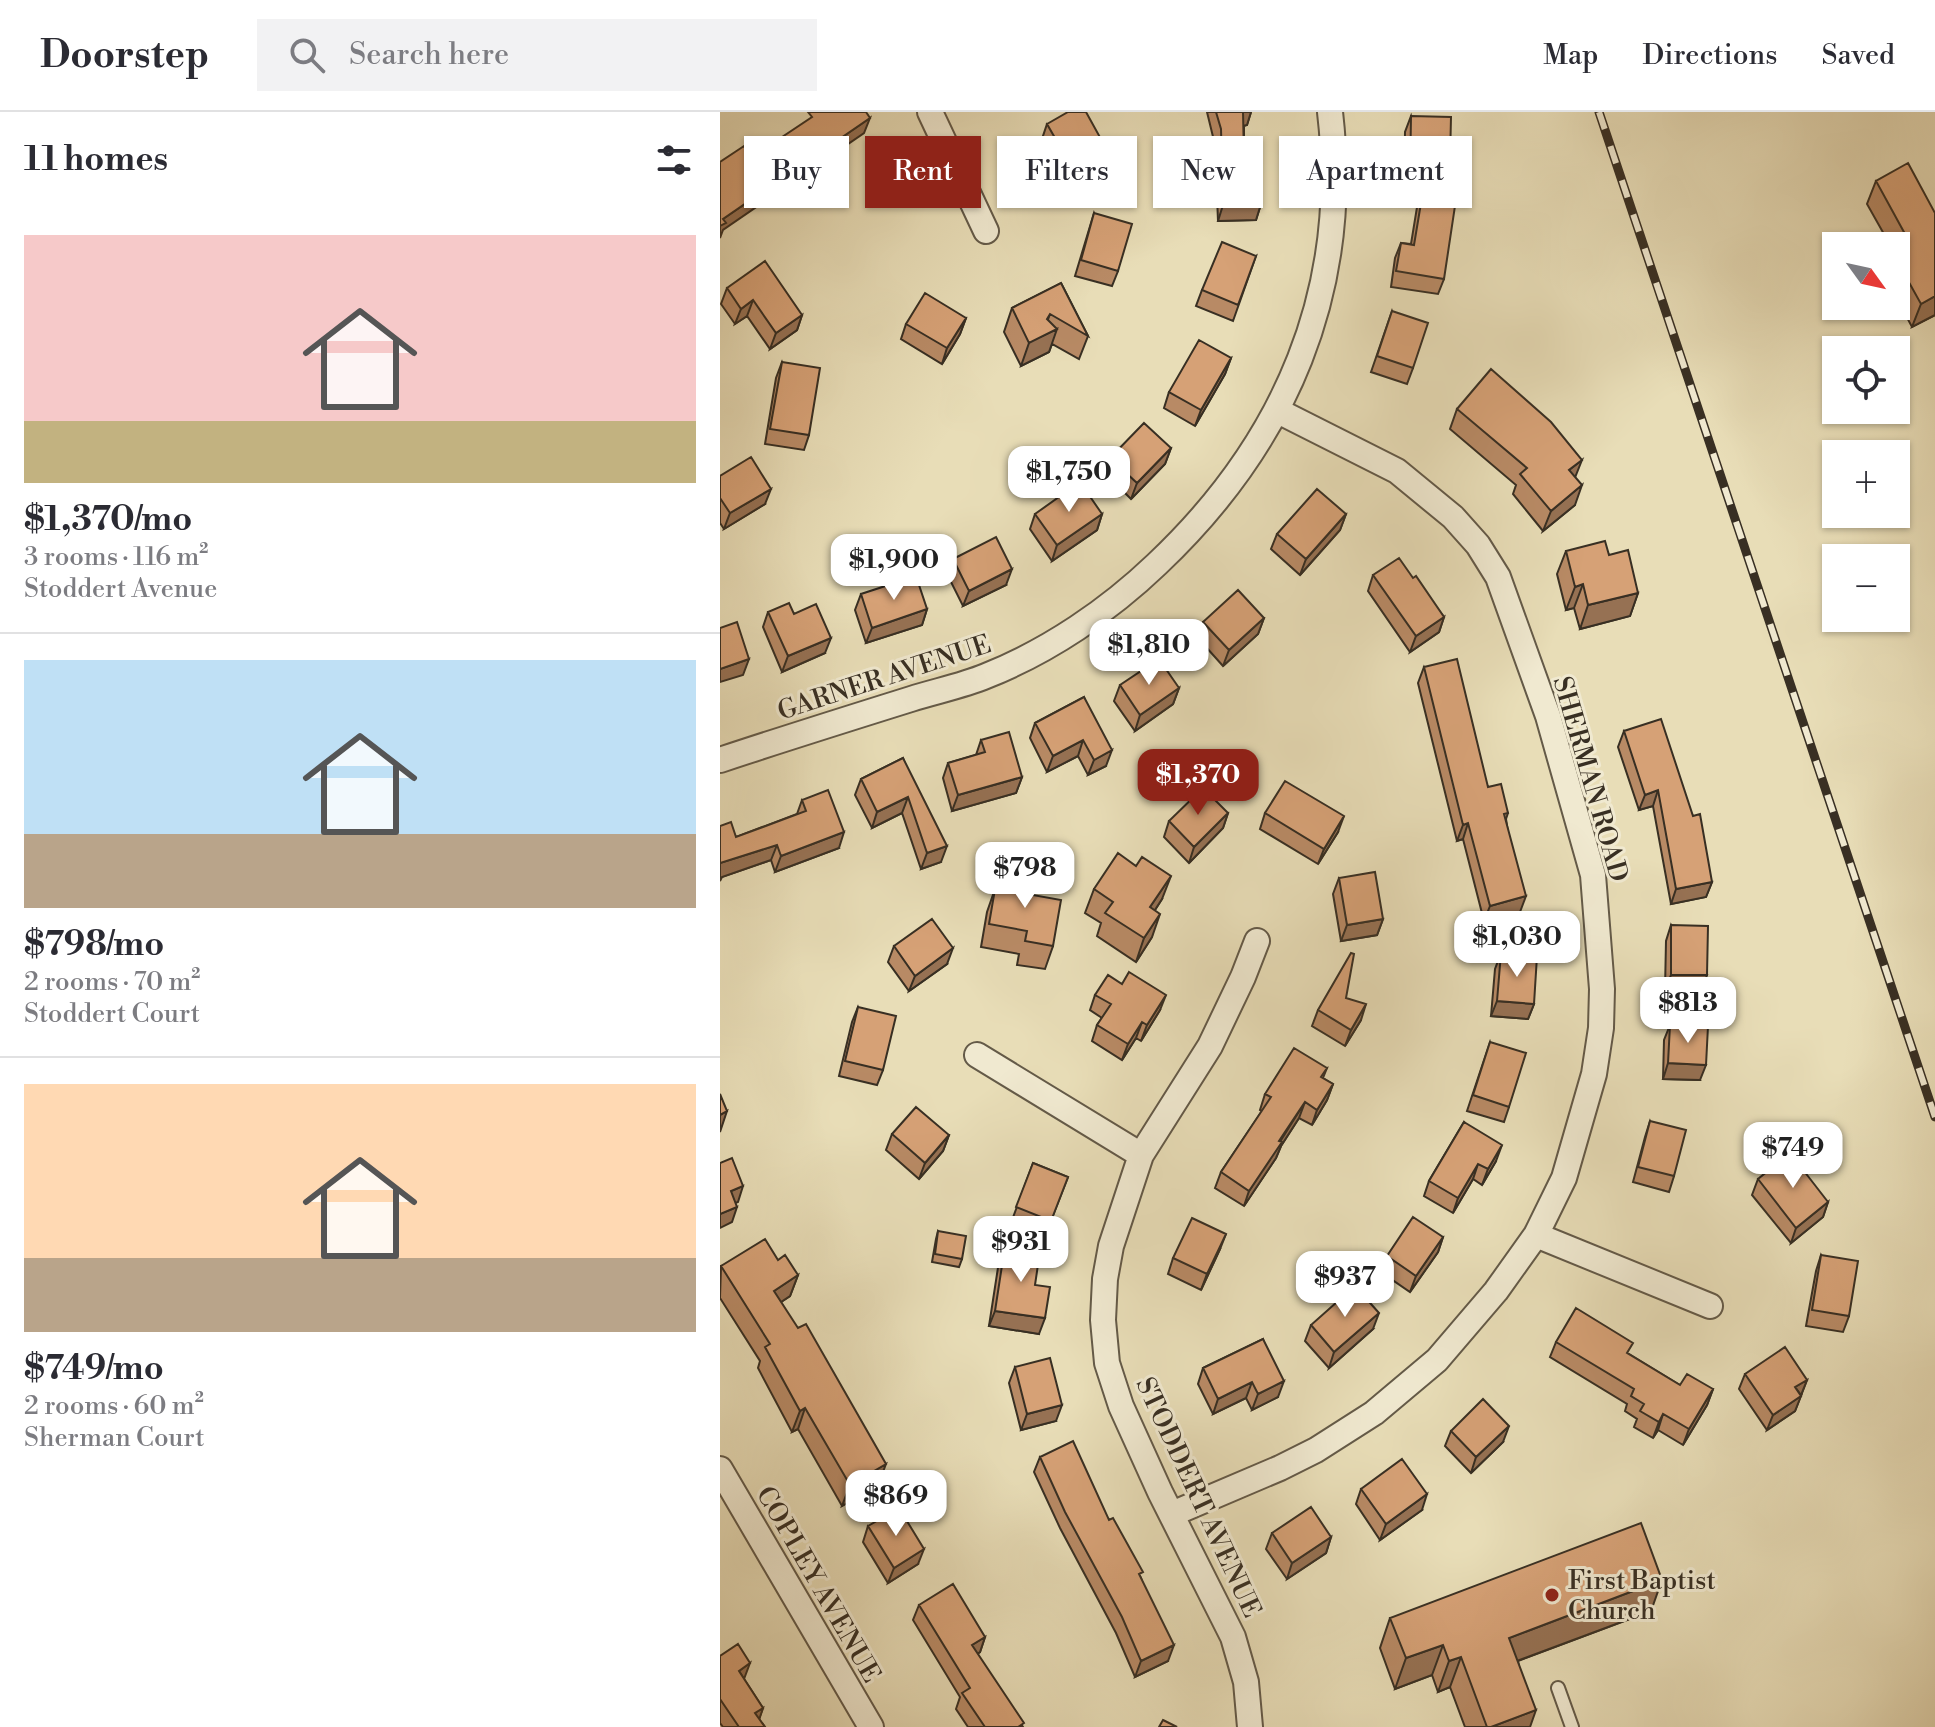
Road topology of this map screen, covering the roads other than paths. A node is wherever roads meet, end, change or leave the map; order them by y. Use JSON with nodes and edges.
{"nodes":[{"id":1,"x":930,"y":112,"type":"edge"},
{"id":2,"x":1330,"y":112,"type":"edge"},
{"id":3,"x":986,"y":231,"type":"dead end"},
{"id":4,"x":1278,"y":411,"type":"junction"},
{"id":5,"x":720,"y":760,"type":"edge"},
{"id":6,"x":1257,"y":941,"type":"dead end"},
{"id":7,"x":977,"y":1055,"type":"dead end"},
{"id":8,"x":1141,"y":1155,"type":"junction"},
{"id":9,"x":1536,"y":1235,"type":"junction"},
{"id":10,"x":1710,"y":1306,"type":"dead end"},
{"id":11,"x":720,"y":1469,"type":"edge"},
{"id":12,"x":1172,"y":1514,"type":"junction"},
{"id":13,"x":1558,"y":1688,"type":"dead end"},
{"id":14,"x":871,"y":1727,"type":"edge"},
{"id":15,"x":1250,"y":1727,"type":"edge"},
{"id":16,"x":1572,"y":1727,"type":"edge"}],
"edges":[{"from":1,"to":3,"type":"street"},
{"from":2,"to":4,"type":"street","name":"GARNER AVENUE"},
{"from":4,"to":5,"type":"street","name":"GARNER AVENUE"},
{"from":4,"to":9,"type":"street","name":"SHERMAN ROAD"},
{"from":6,"to":8,"type":"street","name":"STODDERT AVENUE"},
{"from":7,"to":8,"type":"street"},
{"from":8,"to":12,"type":"street","name":"STODDERT AVENUE"},
{"from":9,"to":10,"type":"street"},
{"from":9,"to":12,"type":"street","name":"SHERMAN ROAD"},
{"from":11,"to":14,"type":"street","name":"COPLEY AVENUE"},
{"from":12,"to":15,"type":"street","name":"STODDERT AVENUE"},
{"from":13,"to":16,"type":"lane"}]}
